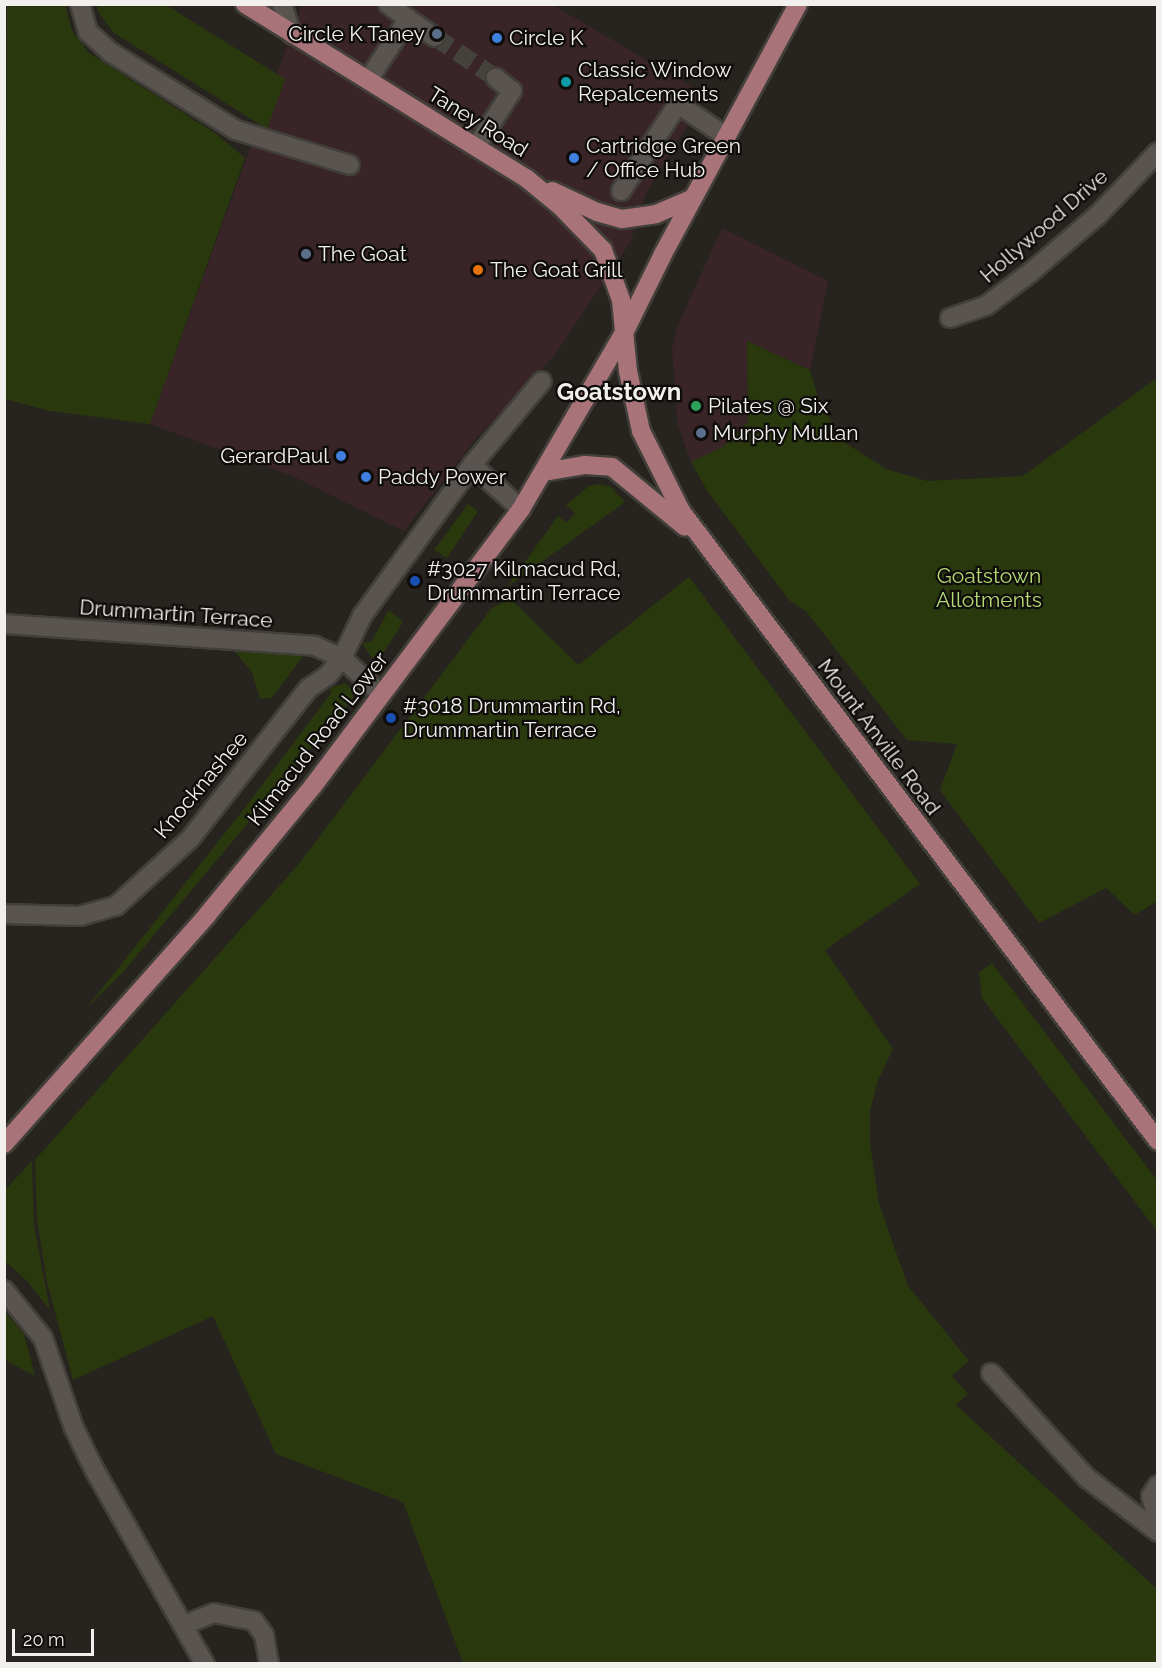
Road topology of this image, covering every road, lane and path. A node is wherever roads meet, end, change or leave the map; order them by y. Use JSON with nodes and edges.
{"nodes":[{"id":1,"x":80,"y":4,"type":"edge"},
{"id":2,"x":244,"y":4,"type":"edge"},
{"id":3,"x":282,"y":4,"type":"edge"},
{"id":4,"x":388,"y":4,"type":"edge"},
{"id":5,"x":798,"y":4,"type":"edge"},
{"id":6,"x":408,"y":18,"type":"junction"},
{"id":7,"x":292,"y":34,"type":"junction"},
{"id":8,"x":435,"y":37,"type":"tunnel mouth"},
{"id":9,"x":496,"y":78,"type":"tunnel mouth"},
{"id":10,"x":368,"y":80,"type":"junction"},
{"id":11,"x":726,"y":136,"type":"junction"},
{"id":12,"x":476,"y":147,"type":"junction"},
{"id":13,"x":1158,"y":152,"type":"edge"},
{"id":14,"x":350,"y":165,"type":"dead end"},
{"id":15,"x":526,"y":178,"type":"junction"},
{"id":16,"x":621,"y":191,"type":"dead end"},
{"id":17,"x":692,"y":199,"type":"junction"},
{"id":18,"x":950,"y":318,"type":"dead end"},
{"id":19,"x":625,"y":332,"type":"junction"},
{"id":20,"x":542,"y":381,"type":"dead end"},
{"id":21,"x":472,"y":465,"type":"junction"},
{"id":22,"x":544,"y":472,"type":"junction"},
{"id":23,"x":521,"y":509,"type":"junction"},
{"id":24,"x":701,"y":539,"type":"junction"},
{"id":25,"x":4,"y":624,"type":"edge"},
{"id":26,"x":342,"y":658,"type":"junction"},
{"id":27,"x":382,"y":694,"type":"junction"},
{"id":28,"x":4,"y":914,"type":"edge"},
{"id":29,"x":1158,"y":1141,"type":"edge"},
{"id":30,"x":4,"y":1144,"type":"edge"},
{"id":31,"x":4,"y":1290,"type":"edge"},
{"id":32,"x":991,"y":1373,"type":"dead end"},
{"id":33,"x":1158,"y":1485,"type":"edge"},
{"id":34,"x":1158,"y":1523,"type":"edge"},
{"id":35,"x":1158,"y":1532,"type":"edge"},
{"id":36,"x":184,"y":1625,"type":"junction"},
{"id":37,"x":205,"y":1664,"type":"edge"},
{"id":38,"x":270,"y":1664,"type":"edge"}],
"edges":[{"from":1,"to":14,"type":"street"},
{"from":2,"to":7,"type":"main road","name":"Taney Road"},
{"from":3,"to":7,"type":"street"},
{"from":4,"to":6,"type":"street"},
{"from":5,"to":11,"type":"main road","name":"Kilmacud Road Lower"},
{"from":6,"to":8,"type":"street"},
{"from":6,"to":10,"type":"street"},
{"from":7,"to":10,"type":"main road","name":"Taney Road"},
{"from":9,"to":12,"type":"street"},
{"from":10,"to":12,"type":"main road","name":"Taney Road"},
{"from":11,"to":16,"type":"street"},
{"from":11,"to":17,"type":"main road","name":"Kilmacud Road Lower"},
{"from":12,"to":15,"type":"main road","name":"Taney Road"},
{"from":13,"to":18,"type":"street","name":"Hollywood Drive"},
{"from":15,"to":17,"type":"main road"},
{"from":15,"to":19,"type":"main road","name":"Taney Road"},
{"from":17,"to":19,"type":"main road","name":"Kilmacud Road Lower"},
{"from":19,"to":22,"type":"main road","name":"Kilmacud Road Lower"},
{"from":19,"to":24,"type":"main road","name":"Mount Anville Road"},
{"from":20,"to":21,"type":"street","name":"Knocknashee"},
{"from":21,"to":23,"type":"street"},
{"from":21,"to":26,"type":"street","name":"Knocknashee"},
{"from":22,"to":23,"type":"main road","name":"Kilmacud Road Lower"},
{"from":22,"to":24,"type":"main road"},
{"from":23,"to":27,"type":"main road","name":"Kilmacud Road Lower"},
{"from":24,"to":29,"type":"main road","name":"Mount Anville Road"},
{"from":25,"to":26,"type":"street","name":"Drummartin Terrace"},
{"from":26,"to":27,"type":"street"},
{"from":26,"to":28,"type":"street","name":"Knocknashee"},
{"from":27,"to":30,"type":"main road","name":"Kilmacud Road Lower"},
{"from":31,"to":36,"type":"street"},
{"from":32,"to":35,"type":"street"},
{"from":33,"to":34,"type":"street"},
{"from":36,"to":37,"type":"street"},
{"from":36,"to":38,"type":"street"}]}
